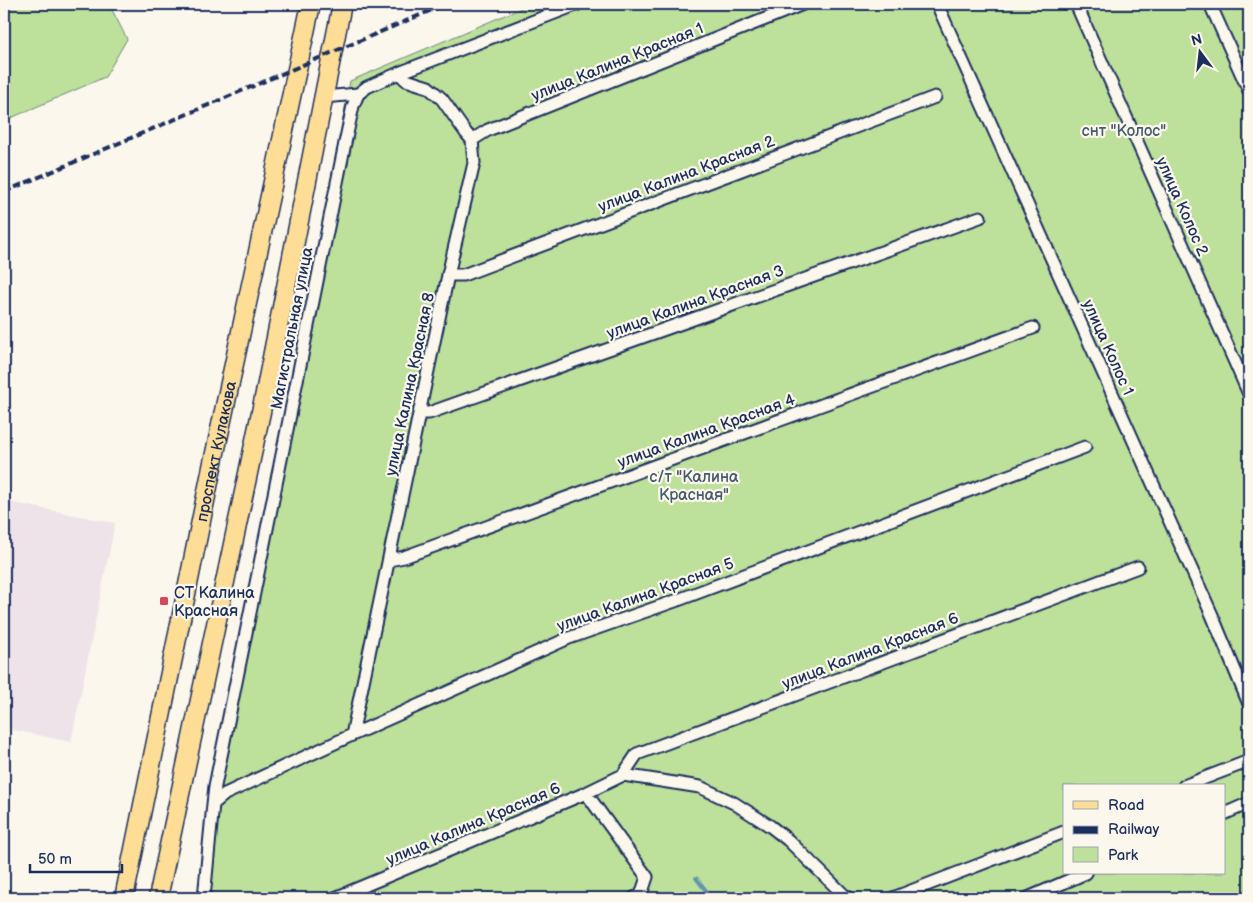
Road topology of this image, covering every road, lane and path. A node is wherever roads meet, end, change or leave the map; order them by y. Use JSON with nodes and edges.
{"nodes":[{"id":1,"x":311,"y":4,"type":"edge"},
{"id":2,"x":342,"y":4,"type":"edge"},
{"id":3,"x":578,"y":4,"type":"edge"},
{"id":4,"x":803,"y":4,"type":"edge"},
{"id":5,"x":938,"y":4,"type":"edge"},
{"id":6,"x":1076,"y":4,"type":"edge"},
{"id":7,"x":1210,"y":4,"type":"edge"},
{"id":8,"x":399,"y":73,"type":"junction"},
{"id":9,"x":1249,"y":91,"type":"edge"},
{"id":10,"x":358,"y":94,"type":"junction"},
{"id":11,"x":935,"y":96,"type":"dead end"},
{"id":12,"x":323,"y":97,"type":"junction"},
{"id":13,"x":472,"y":140,"type":"junction"},
{"id":14,"x":980,"y":217,"type":"dead end"},
{"id":15,"x":448,"y":275,"type":"junction"},
{"id":16,"x":1033,"y":328,"type":"dead end"},
{"id":17,"x":1249,"y":394,"type":"edge"},
{"id":18,"x":420,"y":413,"type":"junction"},
{"id":19,"x":1085,"y":447,"type":"dead end"},
{"id":20,"x":389,"y":560,"type":"junction"},
{"id":21,"x":1138,"y":567,"type":"dead end"},
{"id":22,"x":1249,"y":704,"type":"edge"},
{"id":23,"x":352,"y":734,"type":"junction"},
{"id":24,"x":1249,"y":761,"type":"edge"},
{"id":25,"x":622,"y":775,"type":"junction"},
{"id":26,"x":1189,"y":784,"type":"edge"},
{"id":27,"x":586,"y":793,"type":"junction"},
{"id":28,"x":1249,"y":803,"type":"edge"},
{"id":29,"x":213,"y":804,"type":"junction"},
{"id":30,"x":1226,"y":813,"type":"edge"},
{"id":31,"x":1063,"y":832,"type":"edge"},
{"id":32,"x":1084,"y":874,"type":"edge"},
{"id":33,"x":845,"y":897,"type":"edge"},
{"id":34,"x":124,"y":898,"type":"edge"},
{"id":35,"x":158,"y":898,"type":"edge"},
{"id":36,"x":204,"y":898,"type":"edge"},
{"id":37,"x":335,"y":898,"type":"edge"},
{"id":38,"x":634,"y":898,"type":"edge"},
{"id":39,"x":893,"y":898,"type":"edge"},
{"id":40,"x":1028,"y":898,"type":"edge"}],
"edges":[{"from":1,"to":34,"type":"main road","name":"проспект Кулакова"},
{"from":2,"to":12,"type":"main road"},
{"from":3,"to":8,"type":"street"},
{"from":4,"to":13,"type":"street","name":"улица Калина Красная 1"},
{"from":5,"to":22,"type":"street","name":"улица Колос 1"},
{"from":6,"to":17,"type":"street","name":"улица Колос 2"},
{"from":7,"to":9,"type":"street"},
{"from":8,"to":10,"type":"street"},
{"from":8,"to":13,"type":"street"},
{"from":10,"to":12,"type":"street"},
{"from":10,"to":29,"type":"street","name":"Магистральная улица"},
{"from":11,"to":15,"type":"street","name":"улица Калина Красная 2"},
{"from":12,"to":35,"type":"main road"},
{"from":13,"to":15,"type":"street","name":"улица Калина Красная 8"},
{"from":14,"to":18,"type":"street","name":"улица Калина Красная 3"},
{"from":15,"to":18,"type":"street","name":"улица Калина Красная 8"},
{"from":16,"to":20,"type":"street","name":"улица Калина Красная 4"},
{"from":18,"to":20,"type":"street","name":"улица Калина Красная 8"},
{"from":19,"to":23,"type":"street","name":"улица Калина Красная 5"},
{"from":20,"to":23,"type":"street","name":"улица Калина Красная 8"},
{"from":21,"to":25,"type":"street","name":"улица Калина Красная 6"},
{"from":23,"to":29,"type":"street","name":"улица Калина Красная 5"},
{"from":24,"to":26,"type":"street"},
{"from":25,"to":27,"type":"street","name":"улица Калина Красная 6"},
{"from":25,"to":33,"type":"street"},
{"from":27,"to":37,"type":"street","name":"улица Калина Красная 6"},
{"from":27,"to":38,"type":"street"},
{"from":28,"to":30,"type":"street"},
{"from":29,"to":36,"type":"street","name":"Магистральная улица"},
{"from":31,"to":39,"type":"street"},
{"from":32,"to":40,"type":"street"}]}
